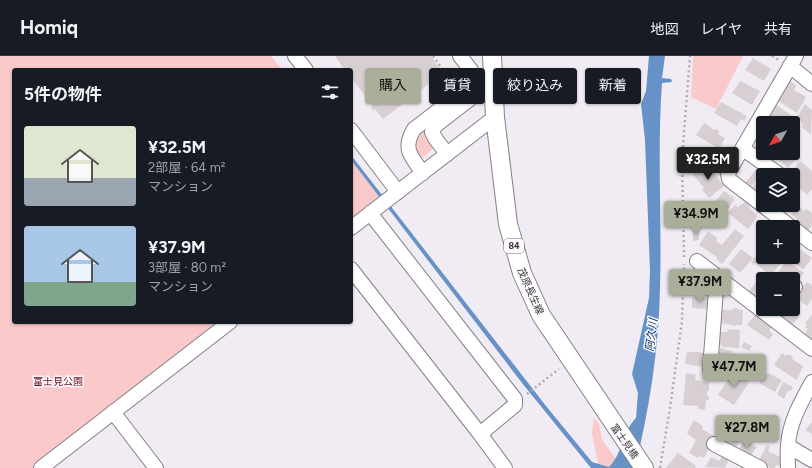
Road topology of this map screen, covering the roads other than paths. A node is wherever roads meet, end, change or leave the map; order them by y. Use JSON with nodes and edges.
{"nodes":[{"id":1,"x":295,"y":56,"type":"edge"},
{"id":2,"x":460,"y":56,"type":"edge"},
{"id":3,"x":492,"y":56,"type":"edge"},
{"id":4,"x":793,"y":61,"type":"edge"},
{"id":5,"x":304,"y":68,"type":"edge"},
{"id":6,"x":469,"y":68,"type":"edge"},
{"id":7,"x":812,"y":84,"type":"edge"},
{"id":8,"x":447,"y":104,"type":"edge"},
{"id":9,"x":464,"y":104,"type":"edge"},
{"id":10,"x":495,"y":117,"type":"junction"},
{"id":11,"x":353,"y":133,"type":"edge"},
{"id":12,"x":743,"y":149,"type":"junction"},
{"id":13,"x":447,"y":154,"type":"junction"},
{"id":14,"x":770,"y":168,"type":"edge"},
{"id":15,"x":423,"y":173,"type":"junction"},
{"id":16,"x":398,"y":192,"type":"junction"},
{"id":17,"x":370,"y":213,"type":"junction"},
{"id":18,"x":782,"y":220,"type":"edge"},
{"id":19,"x":353,"y":226,"type":"edge"},
{"id":20,"x":800,"y":234,"type":"edge"},
{"id":21,"x":812,"y":243,"type":"edge"},
{"id":22,"x":697,"y":261,"type":"dead end"},
{"id":23,"x":353,"y":272,"type":"edge"},
{"id":24,"x":717,"y":277,"type":"junction"},
{"id":25,"x":756,"y":302,"type":"edge"},
{"id":26,"x":777,"y":316,"type":"edge"},
{"id":27,"x":227,"y":324,"type":"edge"},
{"id":28,"x":812,"y":349,"type":"edge"},
{"id":29,"x":710,"y":370,"type":"dead end"},
{"id":30,"x":812,"y":382,"type":"edge"},
{"id":31,"x":113,"y":412,"type":"junction"},
{"id":32,"x":606,"y":413,"type":"joint"},
{"id":33,"x":480,"y":434,"type":"junction"},
{"id":34,"x":714,"y":444,"type":"dead end"},
{"id":35,"x":788,"y":446,"type":"junction"},
{"id":36,"x":812,"y":460,"type":"edge"},
{"id":37,"x":41,"y":468,"type":"edge"},
{"id":38,"x":156,"y":468,"type":"edge"},
{"id":39,"x":505,"y":468,"type":"edge"},
{"id":40,"x":644,"y":468,"type":"edge"},
{"id":41,"x":760,"y":468,"type":"edge"},
{"id":42,"x":788,"y":468,"type":"edge"}],
"edges":[{"from":1,"to":5,"type":"street"},
{"from":2,"to":6,"type":"street"},
{"from":3,"to":10,"type":"main road","name":"茂原長生線","number":"84"},
{"from":4,"to":7,"type":"street"},
{"from":4,"to":12,"type":"street"},
{"from":8,"to":15,"type":"street"},
{"from":9,"to":13,"type":"street"},
{"from":10,"to":13,"type":"street"},
{"from":10,"to":32,"type":"main road","name":"茂原長生線","number":"84"},
{"from":11,"to":16,"type":"street"},
{"from":12,"to":14,"type":"street"},
{"from":12,"to":18,"type":"street"},
{"from":13,"to":15,"type":"street"},
{"from":15,"to":16,"type":"street"},
{"from":16,"to":17,"type":"street"},
{"from":17,"to":19,"type":"street"},
{"from":17,"to":33,"type":"street"},
{"from":20,"to":21,"type":"street"},
{"from":22,"to":24,"type":"street"},
{"from":23,"to":33,"type":"street"},
{"from":24,"to":25,"type":"street"},
{"from":24,"to":29,"type":"street"},
{"from":26,"to":28,"type":"street"},
{"from":27,"to":31,"type":"street"},
{"from":30,"to":35,"type":"street"},
{"from":31,"to":37,"type":"street"},
{"from":31,"to":38,"type":"street"},
{"from":32,"to":40,"type":"main road","name":"富士見橋","number":"84"},
{"from":33,"to":39,"type":"street"},
{"from":34,"to":41,"type":"street"},
{"from":35,"to":36,"type":"street"},
{"from":35,"to":42,"type":"street"}]}
